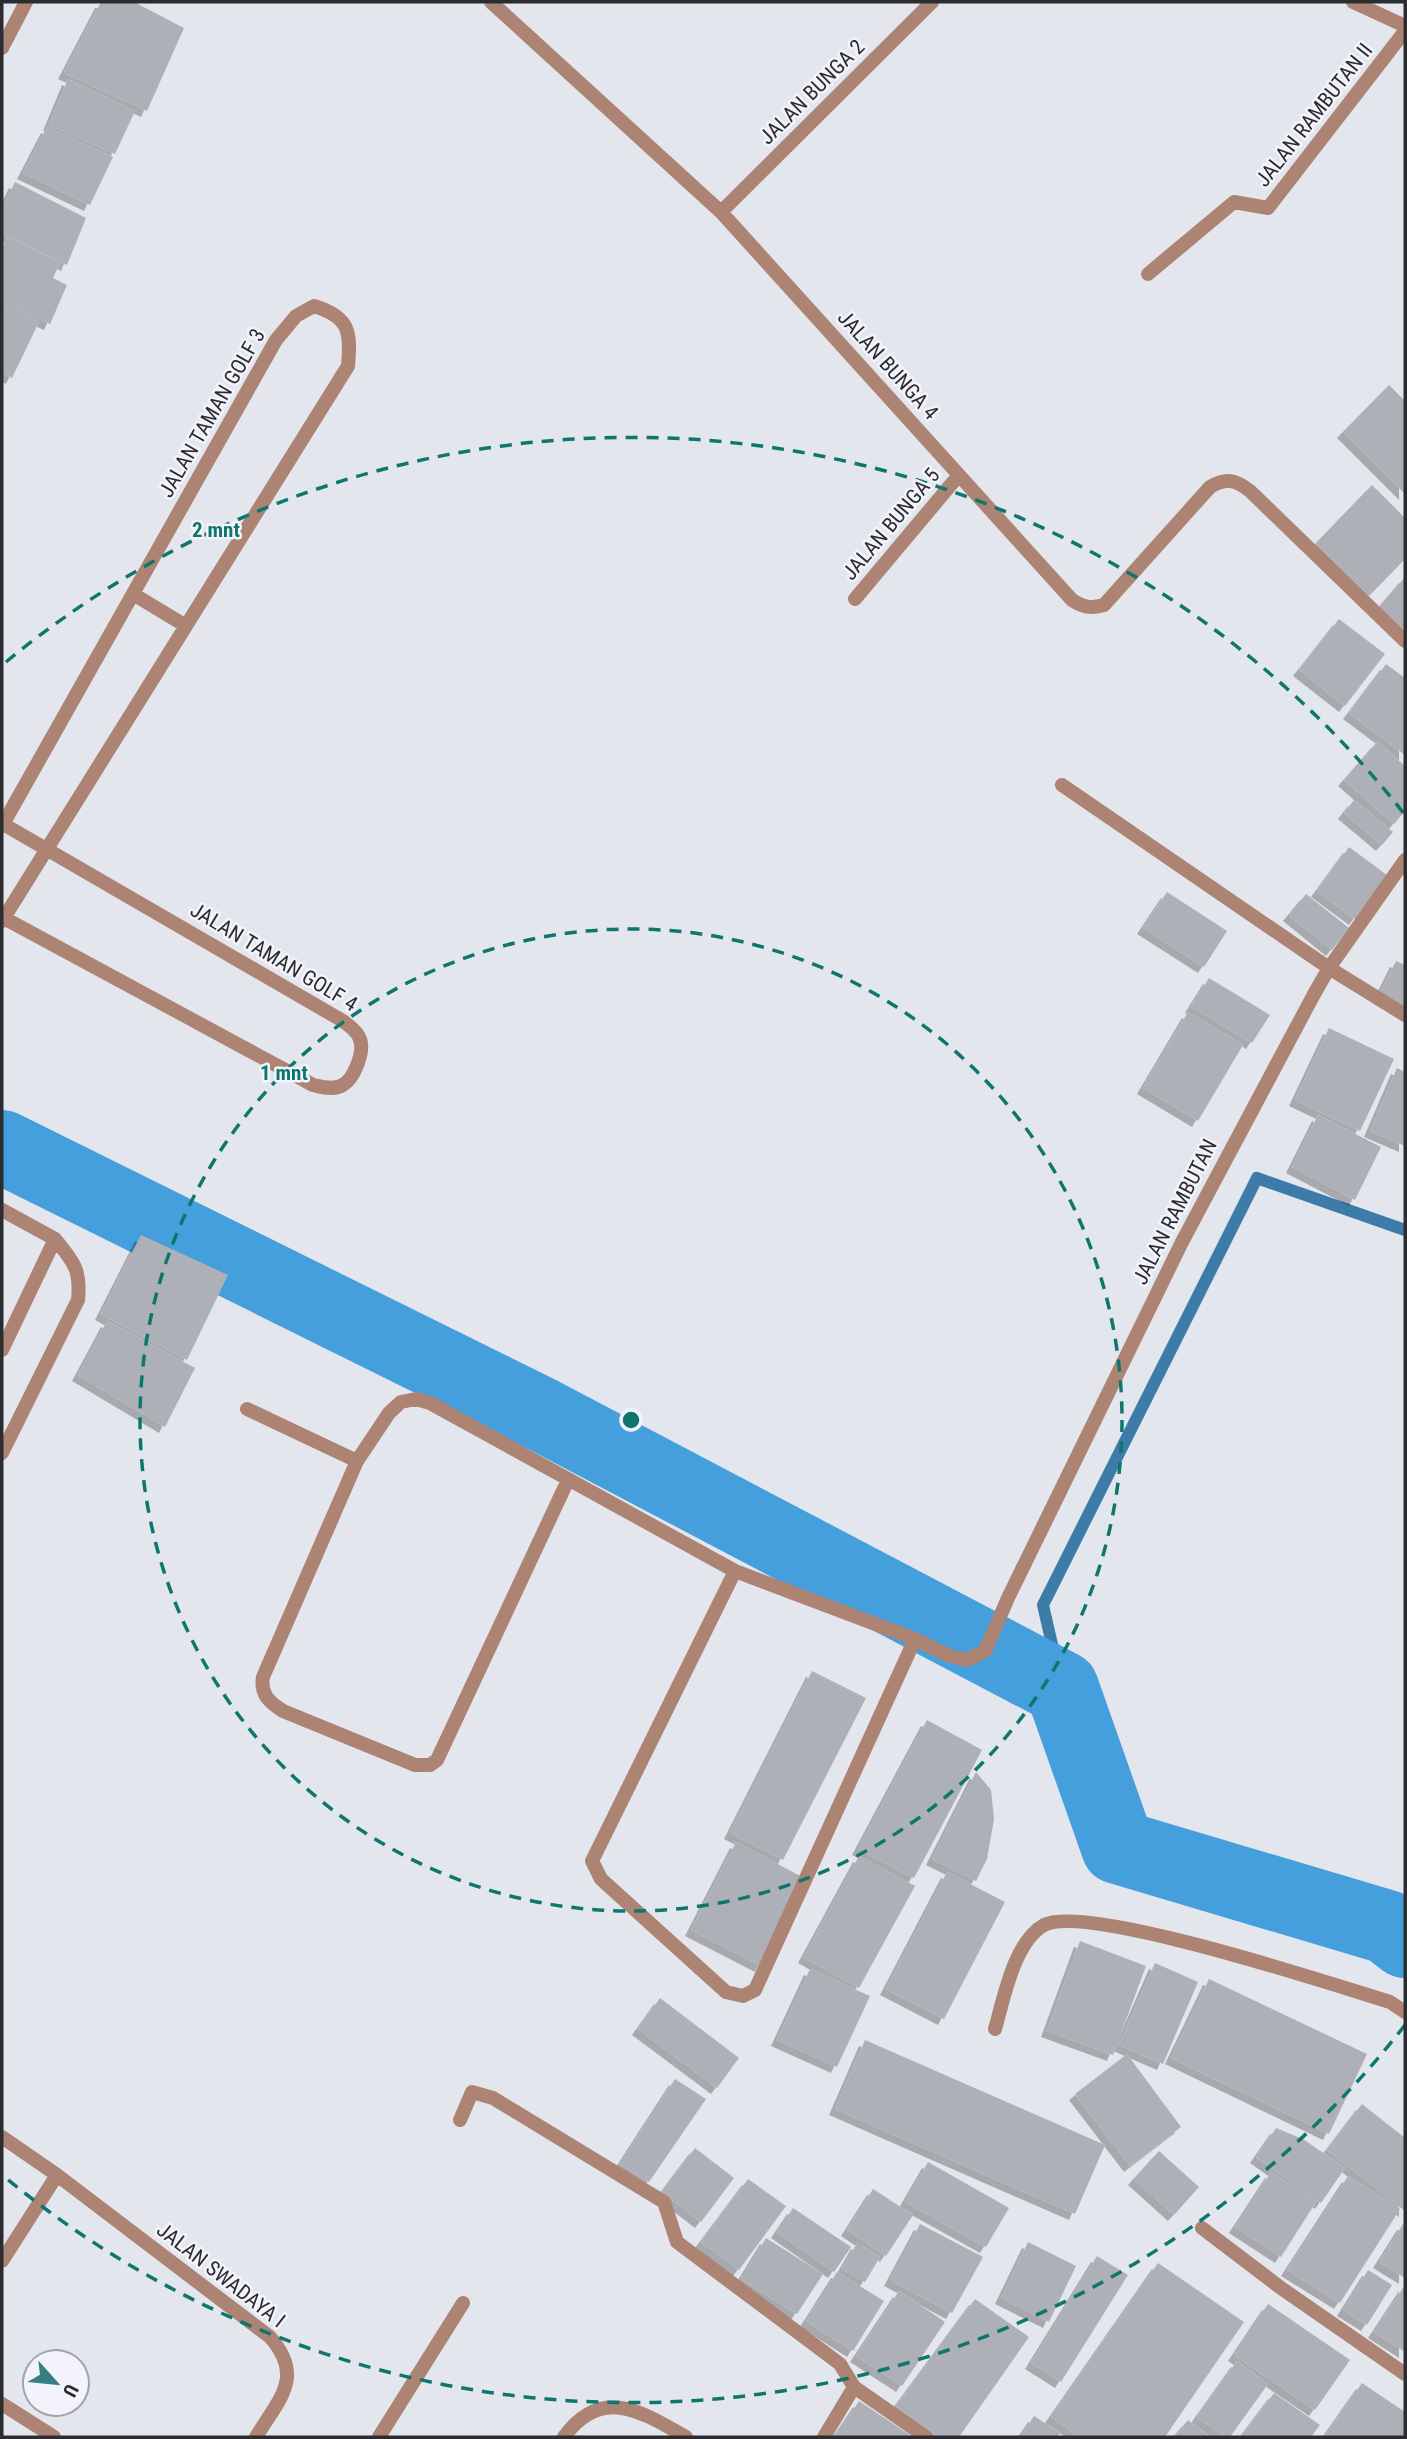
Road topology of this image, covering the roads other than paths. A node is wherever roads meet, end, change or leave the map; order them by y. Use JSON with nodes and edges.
{"nodes":[{"id":1,"x":26,"y":2,"type":"edge"},
{"id":2,"x":491,"y":2,"type":"edge"},
{"id":3,"x":932,"y":2,"type":"edge"},
{"id":4,"x":1353,"y":2,"type":"edge"},
{"id":5,"x":1405,"y":29,"type":"edge"},
{"id":6,"x":2,"y":48,"type":"edge"},
{"id":7,"x":721,"y":212,"type":"junction"},
{"id":8,"x":1148,"y":274,"type":"dead end"},
{"id":9,"x":959,"y":475,"type":"junction"},
{"id":10,"x":133,"y":594,"type":"junction"},
{"id":11,"x":855,"y":599,"type":"dead end"},
{"id":12,"x":186,"y":626,"type":"junction"},
{"id":13,"x":1405,"y":641,"type":"edge"},
{"id":14,"x":1062,"y":785,"type":"dead end"},
{"id":15,"x":2,"y":825,"type":"edge"},
{"id":16,"x":48,"y":848,"type":"junction"},
{"id":17,"x":1405,"y":860,"type":"edge"},
{"id":18,"x":3,"y":919,"type":"edge"},
{"id":19,"x":1329,"y":968,"type":"junction"},
{"id":20,"x":1405,"y":1015,"type":"edge"},
{"id":21,"x":2,"y":1210,"type":"edge"},
{"id":22,"x":55,"y":1239,"type":"junction"},
{"id":23,"x":2,"y":1350,"type":"edge"},
{"id":24,"x":247,"y":1409,"type":"dead end"},
{"id":25,"x":2,"y":1453,"type":"edge"},
{"id":26,"x":357,"y":1461,"type":"junction"},
{"id":27,"x":568,"y":1480,"type":"junction"},
{"id":28,"x":735,"y":1571,"type":"junction"},
{"id":29,"x":915,"y":1639,"type":"junction"},
{"id":30,"x":1405,"y":2012,"type":"edge"},
{"id":31,"x":995,"y":2029,"type":"dead end"},
{"id":32,"x":460,"y":2120,"type":"dead end"},
{"id":33,"x":2,"y":2137,"type":"edge"},
{"id":34,"x":57,"y":2175,"type":"junction"},
{"id":35,"x":1202,"y":2228,"type":"dead end"},
{"id":36,"x":2,"y":2261,"type":"edge"},
{"id":37,"x":463,"y":2303,"type":"dead end"},
{"id":38,"x":1405,"y":2374,"type":"edge"},
{"id":39,"x":854,"y":2387,"type":"junction"},
{"id":40,"x":2,"y":2404,"type":"edge"},
{"id":41,"x":54,"y":2437,"type":"edge"},
{"id":42,"x":257,"y":2437,"type":"edge"},
{"id":43,"x":379,"y":2437,"type":"edge"},
{"id":44,"x":564,"y":2437,"type":"edge"},
{"id":45,"x":686,"y":2437,"type":"edge"},
{"id":46,"x":824,"y":2437,"type":"edge"},
{"id":47,"x":926,"y":2437,"type":"edge"}],
"edges":[{"from":1,"to":6,"type":"street"},
{"from":2,"to":7,"type":"street","name":"JALAN BUNGA 4"},
{"from":3,"to":7,"type":"street","name":"JALAN BUNGA 2"},
{"from":4,"to":5,"type":"street"},
{"from":5,"to":8,"type":"street","name":"JALAN RAMBUTAN II"},
{"from":7,"to":9,"type":"street","name":"JALAN BUNGA 4"},
{"from":9,"to":11,"type":"street","name":"JALAN BUNGA 5"},
{"from":9,"to":13,"type":"street","name":"JALAN BUNGA 4"},
{"from":10,"to":12,"type":"street"},
{"from":10,"to":12,"type":"street","name":"JALAN TAMAN GOLF 3"},
{"from":10,"to":15,"type":"street","name":"JALAN TAMAN GOLF 3"},
{"from":12,"to":16,"type":"street","name":"JALAN TAMAN GOLF 3"},
{"from":14,"to":19,"type":"street"},
{"from":15,"to":16,"type":"street","name":"JALAN TAMAN GOLF 4"},
{"from":16,"to":18,"type":"street","name":"JALAN TAMAN GOLF 3"},
{"from":16,"to":18,"type":"street","name":"JALAN TAMAN GOLF 4"},
{"from":17,"to":19,"type":"street","name":"JALAN RAMBUTAN"},
{"from":19,"to":20,"type":"street"},
{"from":19,"to":29,"type":"street","name":"JALAN RAMBUTAN"},
{"from":21,"to":22,"type":"street"},
{"from":22,"to":23,"type":"street"},
{"from":22,"to":25,"type":"street"},
{"from":24,"to":26,"type":"street"},
{"from":26,"to":27,"type":"street"},
{"from":26,"to":27,"type":"street"},
{"from":27,"to":28,"type":"street"},
{"from":28,"to":29,"type":"street"},
{"from":28,"to":29,"type":"street"},
{"from":30,"to":31,"type":"street"},
{"from":32,"to":39,"type":"street"},
{"from":33,"to":34,"type":"street","name":"JALAN SWADAYA I"},
{"from":34,"to":36,"type":"street"},
{"from":34,"to":42,"type":"street","name":"JALAN SWADAYA I"},
{"from":35,"to":38,"type":"street"},
{"from":37,"to":43,"type":"street"},
{"from":39,"to":46,"type":"street"},
{"from":39,"to":47,"type":"street"},
{"from":40,"to":41,"type":"street"},
{"from":44,"to":45,"type":"street"}]}
